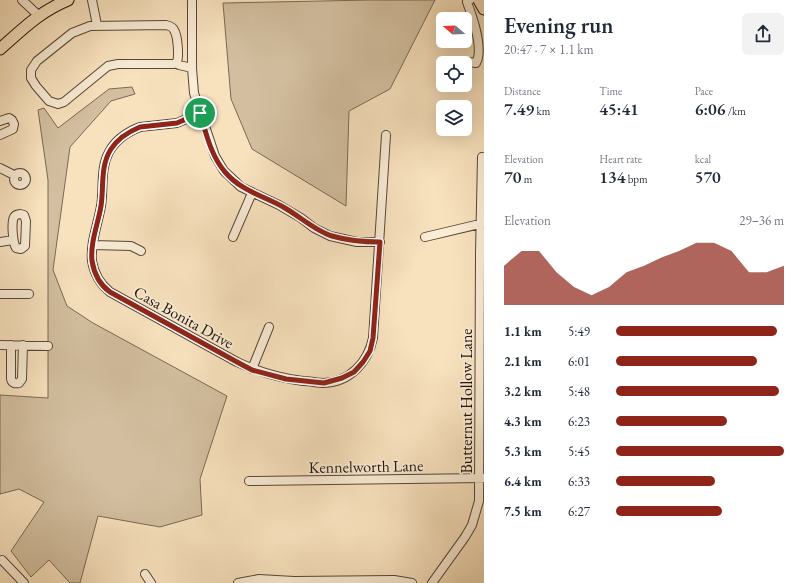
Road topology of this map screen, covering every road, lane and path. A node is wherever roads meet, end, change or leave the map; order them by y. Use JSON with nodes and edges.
{"nodes":[{"id":1,"x":22,"y":0,"type":"edge"},
{"id":2,"x":68,"y":0,"type":"edge"},
{"id":3,"x":92,"y":0,"type":"edge"},
{"id":4,"x":192,"y":0,"type":"edge"},
{"id":5,"x":470,"y":0,"type":"edge"},
{"id":6,"x":479,"y":0,"type":"edge"},
{"id":7,"x":484,"y":9,"type":"edge"},
{"id":8,"x":38,"y":15,"type":"junction"},
{"id":9,"x":97,"y":25,"type":"junction"},
{"id":10,"x":0,"y":49,"type":"edge"},
{"id":11,"x":472,"y":62,"type":"edge"},
{"id":12,"x":176,"y":63,"type":"junction"},
{"id":13,"x":192,"y":68,"type":"junction"},
{"id":14,"x":200,"y":113,"type":"junction"},
{"id":15,"x":0,"y":121,"type":"edge"},
{"id":16,"x":386,"y":134,"type":"dead end"},
{"id":17,"x":0,"y":135,"type":"edge"},
{"id":18,"x":482,"y":158,"type":"dead end"},
{"id":19,"x":0,"y":168,"type":"edge"},
{"id":20,"x":14,"y":175,"type":"dead end"},
{"id":21,"x":252,"y":193,"type":"junction"},
{"id":22,"x":482,"y":223,"type":"edge"},
{"id":23,"x":233,"y":237,"type":"dead end"},
{"id":24,"x":425,"y":237,"type":"dead end"},
{"id":25,"x":13,"y":240,"type":"dead end"},
{"id":26,"x":0,"y":242,"type":"edge"},
{"id":27,"x":380,"y":242,"type":"junction"},
{"id":28,"x":93,"y":244,"type":"junction"},
{"id":29,"x":141,"y":251,"type":"dead end"},
{"id":30,"x":0,"y":294,"type":"edge"},
{"id":31,"x":29,"y":294,"type":"dead end"},
{"id":32,"x":269,"y":326,"type":"dead end"},
{"id":33,"x":0,"y":345,"type":"edge"},
{"id":34,"x":11,"y":345,"type":"junction"},
{"id":35,"x":23,"y":345,"type":"junction"},
{"id":36,"x":48,"y":346,"type":"dead end"},
{"id":37,"x":252,"y":370,"type":"junction"},
{"id":38,"x":482,"y":478,"type":"edge"},
{"id":39,"x":249,"y":481,"type":"dead end"},
{"id":40,"x":2,"y":560,"type":"dead end"},
{"id":41,"x":145,"y":574,"type":"dead end"},
{"id":42,"x":294,"y":582,"type":"edge"},
{"id":43,"x":24,"y":583,"type":"edge"},
{"id":44,"x":151,"y":583,"type":"edge"},
{"id":45,"x":238,"y":583,"type":"edge"},
{"id":46,"x":412,"y":583,"type":"edge"},
{"id":47,"x":432,"y":583,"type":"edge"}],
"edges":[{"from":1,"to":8,"type":"street"},
{"from":2,"to":8,"type":"main road"},
{"from":3,"to":9,"type":"street"},
{"from":4,"to":13,"type":"street"},
{"from":5,"to":11,"type":"street"},
{"from":6,"to":7,"type":"main road"},
{"from":8,"to":10,"type":"main road"},
{"from":9,"to":12,"type":"street"},
{"from":9,"to":12,"type":"street"},
{"from":12,"to":13,"type":"street"},
{"from":13,"to":14,"type":"street"},
{"from":14,"to":21,"type":"street"},
{"from":14,"to":28,"type":"street","name":"Casa Bonita Drive"},
{"from":15,"to":17,"type":"street"},
{"from":16,"to":27,"type":"street","name":"Casa Bonita Drive"},
{"from":18,"to":22,"type":"street","name":"Butternut Hollow Lane"},
{"from":19,"to":20,"type":"street"},
{"from":21,"to":23,"type":"street"},
{"from":21,"to":27,"type":"street"},
{"from":22,"to":24,"type":"street"},
{"from":22,"to":38,"type":"street","name":"Butternut Hollow Lane"},
{"from":25,"to":26,"type":"street"},
{"from":27,"to":37,"type":"street","name":"Casa Bonita Drive"},
{"from":28,"to":29,"type":"street"},
{"from":28,"to":37,"type":"street","name":"Casa Bonita Drive"},
{"from":30,"to":31,"type":"street"},
{"from":32,"to":37,"type":"street"},
{"from":33,"to":34,"type":"street"},
{"from":34,"to":35,"type":"street"},
{"from":34,"to":35,"type":"street"},
{"from":35,"to":36,"type":"street"},
{"from":38,"to":39,"type":"street","name":"Kennelworth Lane"},
{"from":38,"to":47,"type":"street","name":"Butternut Hollow Lane"},
{"from":40,"to":43,"type":"street"},
{"from":41,"to":44,"type":"street"},
{"from":42,"to":45,"type":"street"},
{"from":42,"to":46,"type":"street"}]}
